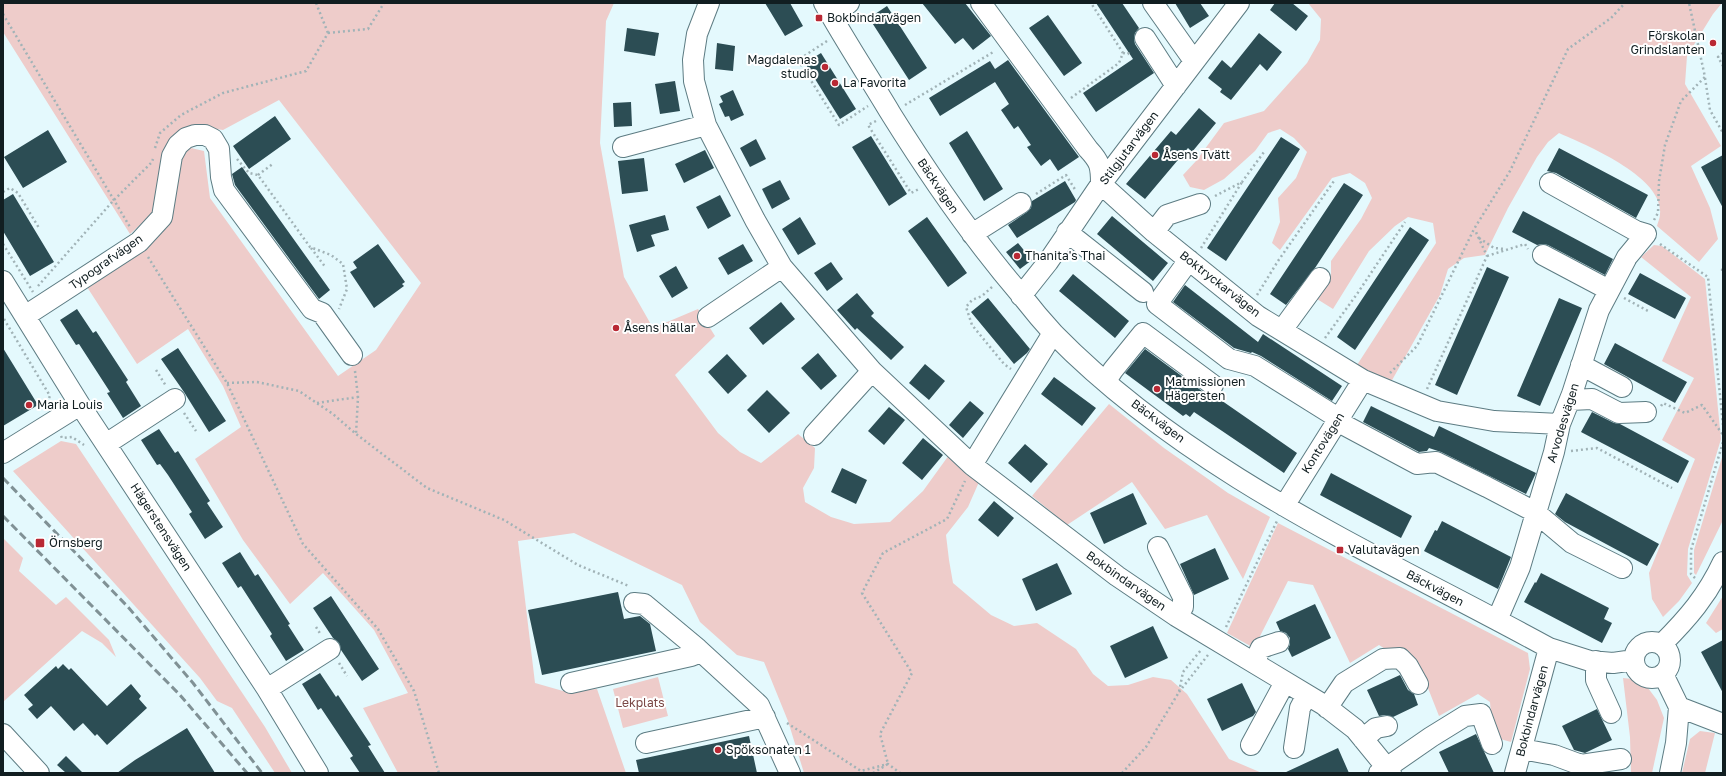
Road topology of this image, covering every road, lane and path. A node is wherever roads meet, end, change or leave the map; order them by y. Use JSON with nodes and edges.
{"nodes":[{"id":1,"x":316,"y":3,"type":"edge"},
{"id":2,"x":384,"y":3,"type":"edge"},
{"id":3,"x":709,"y":3,"type":"edge"},
{"id":4,"x":849,"y":3,"type":"edge"},
{"id":5,"x":981,"y":3,"type":"edge"},
{"id":6,"x":1090,"y":3,"type":"edge"},
{"id":7,"x":1153,"y":3,"type":"edge"},
{"id":8,"x":1239,"y":3,"type":"edge"},
{"id":9,"x":1626,"y":3,"type":"edge"},
{"id":10,"x":1689,"y":3,"type":"edge"},
{"id":11,"x":827,"y":9,"type":"edge"},
{"id":12,"x":3,"y":14,"type":"edge"},
{"id":13,"x":841,"y":32,"type":"junction"},
{"id":14,"x":328,"y":33,"type":"junction"},
{"id":15,"x":1010,"y":42,"type":"junction"},
{"id":16,"x":1137,"y":44,"type":"joint"},
{"id":17,"x":1123,"y":53,"type":"junction"},
{"id":18,"x":1723,"y":53,"type":"edge"},
{"id":19,"x":1194,"y":61,"type":"junction"},
{"id":20,"x":1723,"y":66,"type":"edge"},
{"id":21,"x":306,"y":72,"type":"dead end"},
{"id":22,"x":1705,"y":77,"type":"junction"},
{"id":23,"x":1176,"y":86,"type":"junction"},
{"id":24,"x":1058,"y":108,"type":"junction"},
{"id":25,"x":859,"y":112,"type":"dead end"},
{"id":26,"x":883,"y":117,"type":"junction"},
{"id":27,"x":706,"y":125,"type":"junction"},
{"id":28,"x":1723,"y":133,"type":"edge"},
{"id":29,"x":623,"y":147,"type":"dead end"},
{"id":30,"x":220,"y":148,"type":"junction"},
{"id":31,"x":1264,"y":152,"type":"dead end"},
{"id":32,"x":274,"y":162,"type":"dead end"},
{"id":33,"x":258,"y":175,"type":"junction"},
{"id":34,"x":1064,"y":176,"type":"dead end"},
{"id":35,"x":1334,"y":181,"type":"dead end"},
{"id":36,"x":1242,"y":182,"type":"junction"},
{"id":37,"x":1550,"y":183,"type":"dead end"},
{"id":38,"x":1101,"y":184,"type":"junction"},
{"id":39,"x":919,"y":188,"type":"dead end"},
{"id":40,"x":3,"y":192,"type":"edge"},
{"id":41,"x":1021,"y":204,"type":"joint"},
{"id":42,"x":1200,"y":204,"type":"joint"},
{"id":43,"x":1404,"y":222,"type":"dead end"},
{"id":44,"x":39,"y":228,"type":"dead end"},
{"id":45,"x":1474,"y":229,"type":"junction"},
{"id":46,"x":1067,"y":232,"type":"junction"},
{"id":47,"x":1154,"y":232,"type":"junction"},
{"id":48,"x":972,"y":234,"type":"junction"},
{"id":49,"x":1646,"y":234,"type":"junction"},
{"id":50,"x":1478,"y":238,"type":"junction"},
{"id":51,"x":139,"y":242,"type":"junction"},
{"id":52,"x":1525,"y":244,"type":"dead end"},
{"id":53,"x":310,"y":247,"type":"junction"},
{"id":54,"x":1507,"y":250,"type":"junction"},
{"id":55,"x":1194,"y":255,"type":"junction"},
{"id":56,"x":1543,"y":255,"type":"dead end"},
{"id":57,"x":1487,"y":256,"type":"junction"},
{"id":58,"x":782,"y":267,"type":"junction"},
{"id":59,"x":326,"y":268,"type":"dead end"},
{"id":60,"x":1723,"y":269,"type":"edge"},
{"id":61,"x":1723,"y":272,"type":"edge"},
{"id":62,"x":1004,"y":275,"type":"junction"},
{"id":63,"x":1320,"y":278,"type":"dead end"},
{"id":64,"x":3,"y":281,"type":"edge"},
{"id":65,"x":1609,"y":290,"type":"junction"},
{"id":66,"x":1143,"y":292,"type":"dead end"},
{"id":67,"x":1021,"y":296,"type":"junction"},
{"id":68,"x":1255,"y":299,"type":"dead end"},
{"id":69,"x":1650,"y":312,"type":"dead end"},
{"id":70,"x":25,"y":316,"type":"junction"},
{"id":71,"x":3,"y":317,"type":"edge"},
{"id":72,"x":708,"y":317,"type":"dead end"},
{"id":73,"x":332,"y":327,"type":"junction"},
{"id":74,"x":1282,"y":330,"type":"junction"},
{"id":75,"x":1054,"y":333,"type":"junction"},
{"id":76,"x":1322,"y":342,"type":"dead end"},
{"id":77,"x":352,"y":355,"type":"joint"},
{"id":78,"x":1581,"y":365,"type":"junction"},
{"id":79,"x":872,"y":371,"type":"junction"},
{"id":80,"x":1025,"y":379,"type":"junction"},
{"id":81,"x":1106,"y":382,"type":"junction"},
{"id":82,"x":227,"y":383,"type":"junction"},
{"id":83,"x":1370,"y":383,"type":"junction"},
{"id":84,"x":1213,"y":386,"type":"dead end"},
{"id":85,"x":1622,"y":387,"type":"dead end"},
{"id":86,"x":358,"y":397,"type":"junction"},
{"id":87,"x":175,"y":399,"type":"dead end"},
{"id":88,"x":1570,"y":400,"type":"junction"},
{"id":89,"x":317,"y":403,"type":"junction"},
{"id":90,"x":1420,"y":404,"type":"junction"},
{"id":91,"x":80,"y":405,"type":"junction"},
{"id":92,"x":1654,"y":407,"type":"joint"},
{"id":93,"x":1338,"y":418,"type":"junction"},
{"id":94,"x":52,"y":423,"type":"junction"},
{"id":95,"x":1560,"y":424,"type":"junction"},
{"id":96,"x":1723,"y":425,"type":"edge"},
{"id":97,"x":356,"y":434,"type":"junction"},
{"id":98,"x":814,"y":435,"type":"dead end"},
{"id":99,"x":1723,"y":435,"type":"edge"},
{"id":100,"x":1723,"y":442,"type":"edge"},
{"id":101,"x":97,"y":448,"type":"junction"},
{"id":102,"x":1554,"y":452,"type":"junction"},
{"id":103,"x":3,"y":453,"type":"edge"},
{"id":104,"x":972,"y":465,"type":"junction"},
{"id":105,"x":1672,"y":488,"type":"dead end"},
{"id":106,"x":1284,"y":506,"type":"junction"},
{"id":107,"x":1535,"y":512,"type":"junction"},
{"id":108,"x":1158,"y":547,"type":"dead end"},
{"id":109,"x":1723,"y":562,"type":"edge"},
{"id":110,"x":1622,"y":568,"type":"dead end"},
{"id":111,"x":1708,"y":591,"type":"junction"},
{"id":112,"x":633,"y":595,"type":"joint"},
{"id":113,"x":1176,"y":616,"type":"junction"},
{"id":114,"x":1497,"y":620,"type":"junction"},
{"id":115,"x":1215,"y":639,"type":"junction"},
{"id":116,"x":1279,"y":642,"type":"dead end"},
{"id":117,"x":1662,"y":644,"type":"junction"},
{"id":118,"x":1549,"y":648,"type":"junction"},
{"id":119,"x":330,"y":649,"type":"dead end"},
{"id":120,"x":701,"y":652,"type":"junction"},
{"id":121,"x":1634,"y":660,"type":"junction"},
{"id":122,"x":1596,"y":662,"type":"junction"},
{"id":123,"x":1254,"y":663,"type":"junction"},
{"id":124,"x":1664,"y":674,"type":"junction"},
{"id":125,"x":1285,"y":682,"type":"junction"},
{"id":126,"x":571,"y":683,"type":"dead end"},
{"id":127,"x":1418,"y":684,"type":"dead end"},
{"id":128,"x":267,"y":689,"type":"junction"},
{"id":129,"x":1179,"y":692,"type":"junction"},
{"id":130,"x":1307,"y":695,"type":"junction"},
{"id":131,"x":1679,"y":707,"type":"junction"},
{"id":132,"x":1327,"y":708,"type":"junction"},
{"id":133,"x":762,"y":711,"type":"junction"},
{"id":134,"x":1610,"y":713,"type":"dead end"},
{"id":135,"x":785,"y":722,"type":"dead end"},
{"id":136,"x":1723,"y":724,"type":"edge"},
{"id":137,"x":1388,"y":726,"type":"dead end"},
{"id":138,"x":3,"y":734,"type":"edge"},
{"id":139,"x":1363,"y":739,"type":"junction"},
{"id":140,"x":646,"y":743,"type":"dead end"},
{"id":141,"x":1492,"y":744,"type":"dead end"},
{"id":142,"x":1251,"y":745,"type":"dead end"},
{"id":143,"x":1294,"y":748,"type":"dead end"},
{"id":144,"x":1522,"y":749,"type":"junction"},
{"id":145,"x":1621,"y":759,"type":"dead end"},
{"id":146,"x":888,"y":764,"type":"junction"},
{"id":147,"x":1386,"y":772,"type":"edge"},
{"id":148,"x":39,"y":773,"type":"edge"},
{"id":149,"x":318,"y":773,"type":"edge"},
{"id":150,"x":438,"y":773,"type":"edge"},
{"id":151,"x":790,"y":773,"type":"edge"},
{"id":152,"x":873,"y":773,"type":"edge"},
{"id":153,"x":900,"y":773,"type":"edge"},
{"id":154,"x":1122,"y":773,"type":"edge"},
{"id":155,"x":1515,"y":773,"type":"edge"},
{"id":156,"x":1670,"y":773,"type":"edge"}],
"edges":[{"from":1,"to":14,"type":"path"},
{"from":2,"to":14,"type":"path"},
{"from":3,"to":27,"type":"street","name":"Bokbindarvägen"},
{"from":4,"to":11,"type":"street"},
{"from":5,"to":15,"type":"street"},
{"from":6,"to":17,"type":"path"},
{"from":7,"to":19,"type":"street"},
{"from":8,"to":19,"type":"street","name":"Stilgjutarvägen"},
{"from":9,"to":45,"type":"path"},
{"from":10,"to":22,"type":"path"},
{"from":11,"to":13,"type":"street","name":"Bäckvägen"},
{"from":12,"to":51,"type":"path"},
{"from":13,"to":25,"type":"path"},
{"from":13,"to":26,"type":"street","name":"Bäckvägen"},
{"from":14,"to":21,"type":"path"},
{"from":15,"to":24,"type":"street"},
{"from":15,"to":26,"type":"path"},
{"from":16,"to":17,"type":"path"},
{"from":16,"to":23,"type":"street"},
{"from":17,"to":24,"type":"path"},
{"from":18,"to":20,"type":"path"},
{"from":19,"to":23,"type":"street","name":"Stilgjutarvägen"},
{"from":22,"to":28,"type":"path"},
{"from":22,"to":49,"type":"path"},
{"from":23,"to":38,"type":"street","name":"Stilgjutarvägen"},
{"from":24,"to":38,"type":"street"},
{"from":26,"to":39,"type":"path"},
{"from":26,"to":48,"type":"street","name":"Bäckvägen"},
{"from":27,"to":29,"type":"street"},
{"from":27,"to":58,"type":"street","name":"Bokbindarvägen"},
{"from":30,"to":33,"type":"path"},
{"from":30,"to":51,"type":"street","name":"Typografvägen"},
{"from":30,"to":73,"type":"street"},
{"from":31,"to":36,"type":"path"},
{"from":32,"to":33,"type":"path"},
{"from":33,"to":53,"type":"path"},
{"from":34,"to":41,"type":"path"},
{"from":35,"to":68,"type":"path"},
{"from":36,"to":42,"type":"path"},
{"from":36,"to":55,"type":"path"},
{"from":37,"to":49,"type":"street"},
{"from":38,"to":46,"type":"street","name":"Stilgjutarvägen"},
{"from":38,"to":47,"type":"street","name":"Boktryckarvägen"},
{"from":40,"to":44,"type":"path"},
{"from":41,"to":48,"type":"street"},
{"from":42,"to":47,"type":"street"},
{"from":43,"to":76,"type":"path"},
{"from":45,"to":50,"type":"path"},
{"from":45,"to":83,"type":"path"},
{"from":46,"to":66,"type":"street"},
{"from":46,"to":67,"type":"street","name":"Stilgjutarvägen"},
{"from":47,"to":55,"type":"street","name":"Boktryckarvägen"},
{"from":48,"to":62,"type":"street","name":"Bäckvägen"},
{"from":49,"to":65,"type":"street","name":"Arvodesvägen"},
{"from":49,"to":96,"type":"path"},
{"from":50,"to":54,"type":"path"},
{"from":50,"to":57,"type":"path"},
{"from":51,"to":70,"type":"street","name":"Typografvägen"},
{"from":51,"to":82,"type":"path"},
{"from":52,"to":54,"type":"path"},
{"from":53,"to":59,"type":"path"},
{"from":53,"to":73,"type":"path"},
{"from":54,"to":57,"type":"path"},
{"from":55,"to":74,"type":"street","name":"Boktryckarvägen"},
{"from":55,"to":93,"type":"street"},
{"from":56,"to":65,"type":"street"},
{"from":57,"to":90,"type":"path"},
{"from":58,"to":72,"type":"street"},
{"from":58,"to":79,"type":"street","name":"Bokbindarvägen"},
{"from":60,"to":61,"type":"path"},
{"from":62,"to":67,"type":"street","name":"Bäckvägen"},
{"from":62,"to":80,"type":"path"},
{"from":63,"to":74,"type":"street"},
{"from":64,"to":70,"type":"street","name":"Hägerstensvägen"},
{"from":65,"to":69,"type":"path"},
{"from":65,"to":78,"type":"street","name":"Arvodesvägen"},
{"from":67,"to":75,"type":"street","name":"Bäckvägen"},
{"from":70,"to":91,"type":"street","name":"Hägerstensvägen"},
{"from":71,"to":94,"type":"path"},
{"from":73,"to":77,"type":"street"},
{"from":74,"to":83,"type":"street","name":"Boktryckarvägen"},
{"from":75,"to":80,"type":"street"},
{"from":75,"to":81,"type":"street","name":"Bäckvägen"},
{"from":77,"to":86,"type":"path"},
{"from":78,"to":85,"type":"street"},
{"from":78,"to":88,"type":"street","name":"Arvodesvägen"},
{"from":79,"to":98,"type":"street"},
{"from":79,"to":104,"type":"street","name":"Bokbindarvägen"},
{"from":80,"to":104,"type":"street"},
{"from":81,"to":84,"type":"street"},
{"from":81,"to":106,"type":"street","name":"Bäckvägen"},
{"from":82,"to":89,"type":"path"},
{"from":82,"to":150,"type":"path"},
{"from":83,"to":90,"type":"street","name":"Boktryckarvägen"},
{"from":83,"to":93,"type":"street","name":"Kontovägen"},
{"from":86,"to":89,"type":"path"},
{"from":86,"to":97,"type":"path"},
{"from":87,"to":101,"type":"street"},
{"from":88,"to":92,"type":"street"},
{"from":88,"to":95,"type":"street","name":"Arvodesvägen"},
{"from":89,"to":97,"type":"path"},
{"from":90,"to":95,"type":"street","name":"Boktryckarvägen"},
{"from":91,"to":94,"type":"street"},
{"from":91,"to":101,"type":"street","name":"Hägerstensvägen"},
{"from":92,"to":99,"type":"path"},
{"from":93,"to":106,"type":"street","name":"Kontovägen"},
{"from":93,"to":107,"type":"street"},
{"from":94,"to":101,"type":"path"},
{"from":94,"to":103,"type":"street"},
{"from":95,"to":102,"type":"street","name":"Arvodesvägen"},
{"from":97,"to":112,"type":"path"},
{"from":100,"to":111,"type":"path"},
{"from":101,"to":128,"type":"street","name":"Hägerstensvägen"},
{"from":102,"to":105,"type":"path"},
{"from":102,"to":107,"type":"street","name":"Arvodesvägen"},
{"from":104,"to":113,"type":"street","name":"Bokbindarvägen"},
{"from":104,"to":146,"type":"path"},
{"from":106,"to":114,"type":"street","name":"Bäckvägen"},
{"from":106,"to":115,"type":"path"},
{"from":107,"to":110,"type":"street"},
{"from":107,"to":114,"type":"street","name":"Arvodesvägen"},
{"from":108,"to":113,"type":"street"},
{"from":109,"to":111,"type":"street"},
{"from":111,"to":117,"type":"street"},
{"from":112,"to":120,"type":"street"},
{"from":113,"to":115,"type":"street","name":"Bokbindarvägen"},
{"from":114,"to":118,"type":"street","name":"Bäckvägen"},
{"from":115,"to":123,"type":"street","name":"Bokbindarvägen"},
{"from":115,"to":129,"type":"path"},
{"from":115,"to":129,"type":"path"},
{"from":116,"to":123,"type":"street"},
{"from":117,"to":121,"type":"street"},
{"from":117,"to":124,"type":"street"},
{"from":118,"to":122,"type":"street","name":"Bäckvägen"},
{"from":118,"to":144,"type":"street","name":"Bokbindarvägen"},
{"from":119,"to":128,"type":"street"},
{"from":120,"to":126,"type":"street"},
{"from":120,"to":133,"type":"street"},
{"from":121,"to":122,"type":"street","name":"Bäckvägen"},
{"from":121,"to":124,"type":"street"},
{"from":122,"to":134,"type":"street"},
{"from":123,"to":125,"type":"street","name":"Bokbindarvägen"},
{"from":124,"to":131,"type":"street"},
{"from":125,"to":130,"type":"street","name":"Bokbindarvägen"},
{"from":125,"to":142,"type":"street"},
{"from":127,"to":132,"type":"street"},
{"from":128,"to":149,"type":"street","name":"Hägerstensvägen"},
{"from":129,"to":154,"type":"path"},
{"from":130,"to":132,"type":"street","name":"Bokbindarvägen"},
{"from":130,"to":143,"type":"street"},
{"from":131,"to":136,"type":"street"},
{"from":131,"to":156,"type":"street"},
{"from":132,"to":139,"type":"street","name":"Bokbindarvägen"},
{"from":133,"to":140,"type":"street"},
{"from":133,"to":151,"type":"street"},
{"from":135,"to":146,"type":"path"},
{"from":137,"to":139,"type":"street"},
{"from":138,"to":148,"type":"street"},
{"from":139,"to":147,"type":"street","name":"Bokbindarvägen"},
{"from":141,"to":147,"type":"street"},
{"from":144,"to":145,"type":"street"},
{"from":144,"to":155,"type":"street","name":"Bokbindarvägen"},
{"from":146,"to":152,"type":"path"},
{"from":146,"to":153,"type":"path"}]}
